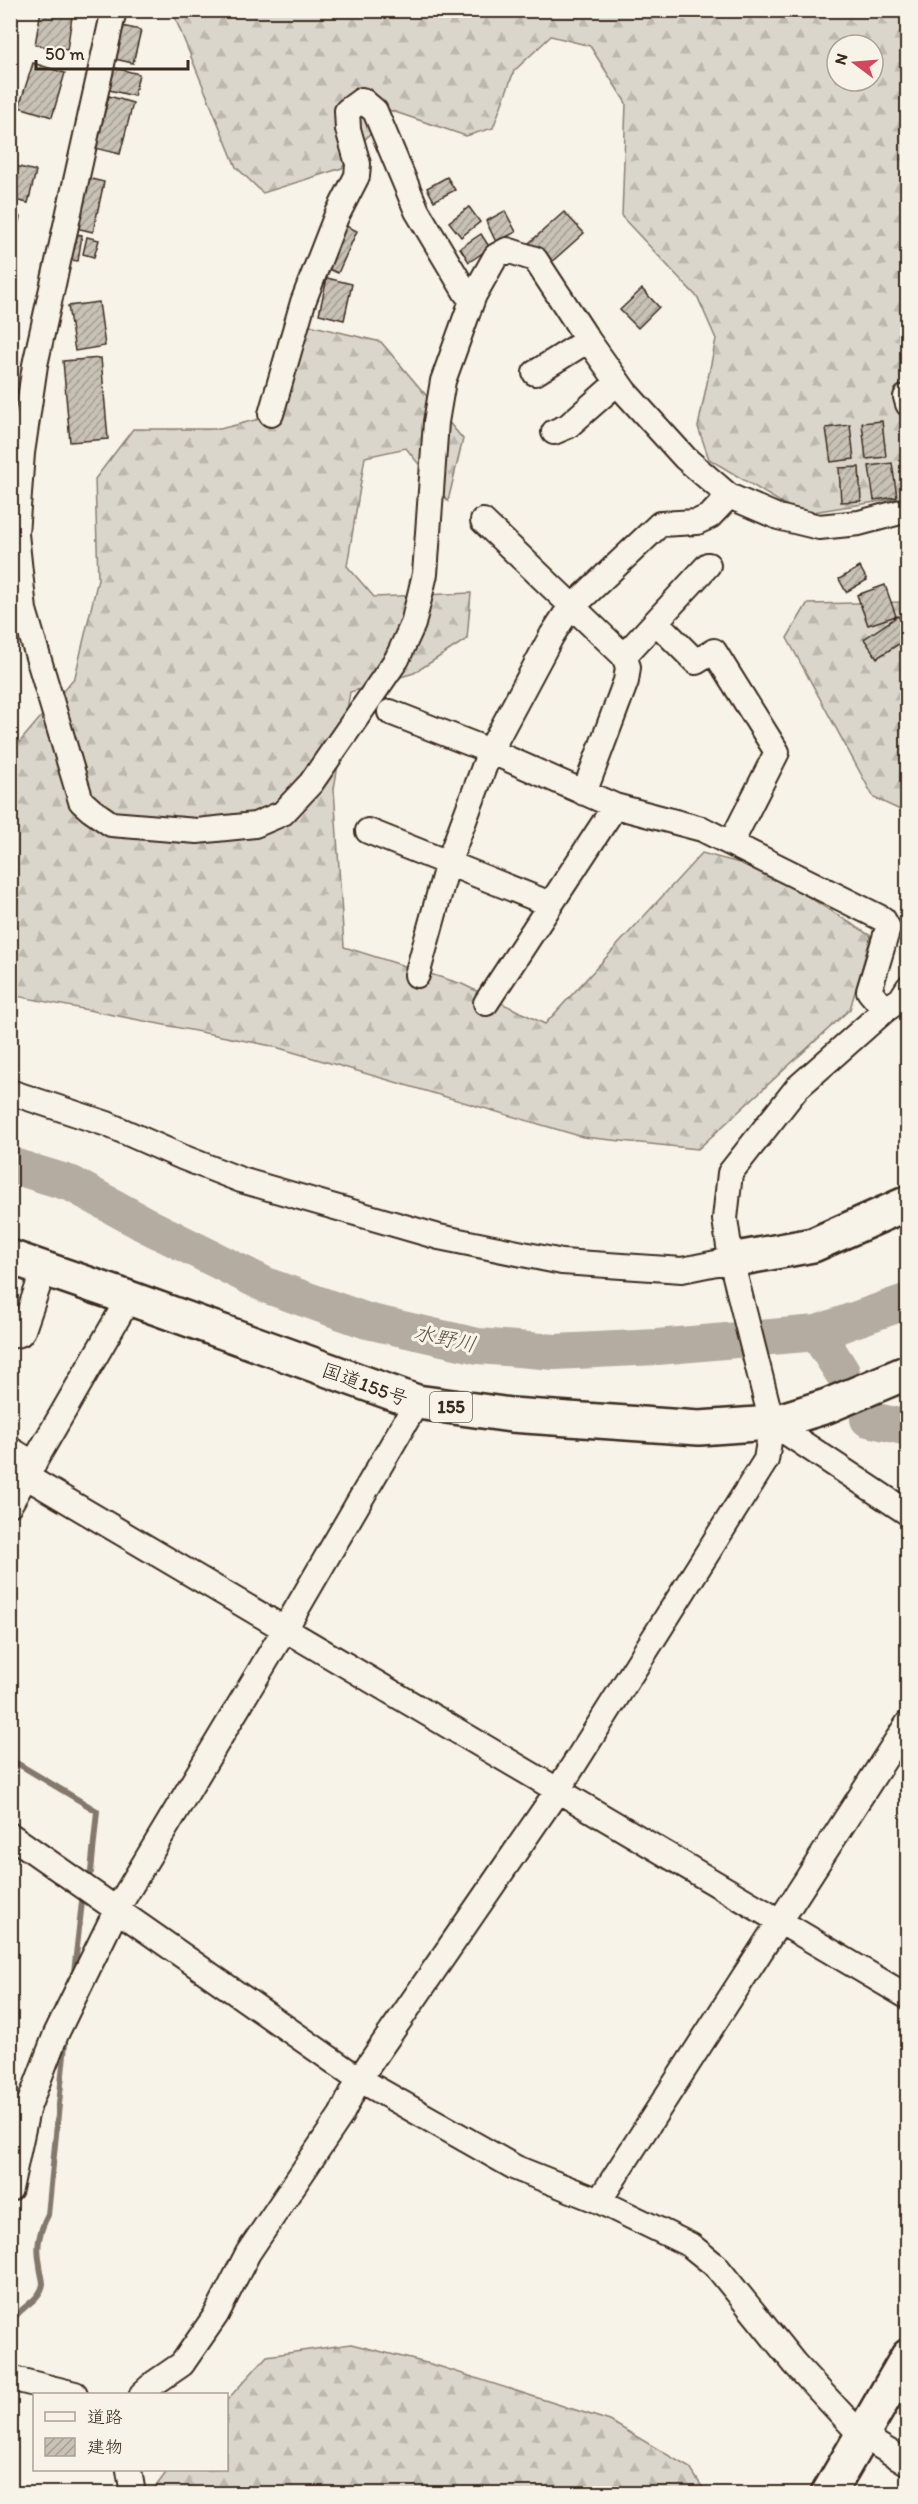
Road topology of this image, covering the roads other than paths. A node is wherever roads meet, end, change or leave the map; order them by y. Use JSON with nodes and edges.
{"nodes":[{"id":1,"x":114,"y":10,"type":"edge"},
{"id":2,"x":474,"y":295,"type":"junction"},
{"id":3,"x":588,"y":340,"type":"junction"},
{"id":4,"x":535,"y":374,"type":"dead end"},
{"id":5,"x":618,"y":382,"type":"junction"},
{"id":6,"x":271,"y":414,"type":"dead end"},
{"id":7,"x":554,"y":432,"type":"dead end"},
{"id":8,"x":729,"y":496,"type":"junction"},
{"id":9,"x":908,"y":510,"type":"edge"},
{"id":10,"x":483,"y":521,"type":"dead end"},
{"id":11,"x":708,"y":565,"type":"dead end"},
{"id":12,"x":573,"y":607,"type":"junction"},
{"id":13,"x":656,"y":622,"type":"junction"},
{"id":14,"x":624,"y":656,"type":"junction"},
{"id":15,"x":390,"y":712,"type":"dead end"},
{"id":16,"x":490,"y":751,"type":"junction"},
{"id":17,"x":584,"y":793,"type":"junction"},
{"id":18,"x":615,"y":806,"type":"junction"},
{"id":19,"x":368,"y":831,"type":"dead end"},
{"id":20,"x":731,"y":843,"type":"junction"},
{"id":21,"x":448,"y":863,"type":"junction"},
{"id":22,"x":550,"y":904,"type":"junction"},
{"id":23,"x":417,"y":975,"type":"dead end"},
{"id":24,"x":908,"y":988,"type":"edge"},
{"id":25,"x":486,"y":1002,"type":"dead end"},
{"id":26,"x":885,"y":1010,"type":"junction"},
{"id":27,"x":10,"y":1092,"type":"edge"},
{"id":28,"x":908,"y":1203,"type":"edge"},
{"id":29,"x":10,"y":1257,"type":"edge"},
{"id":30,"x":731,"y":1260,"type":"junction"},
{"id":31,"x":44,"y":1269,"type":"junction"},
{"id":32,"x":129,"y":1298,"type":"junction"},
{"id":33,"x":10,"y":1336,"type":"edge"},
{"id":34,"x":908,"y":1372,"type":"edge"},
{"id":35,"x":417,"y":1402,"type":"junction"},
{"id":36,"x":770,"y":1412,"type":"junction"},
{"id":37,"x":10,"y":1449,"type":"edge"},
{"id":38,"x":30,"y":1471,"type":"junction"},
{"id":39,"x":10,"y":1504,"type":"edge"},
{"id":40,"x":908,"y":1513,"type":"edge"},
{"id":41,"x":285,"y":1629,"type":"junction"},
{"id":42,"x":908,"y":1723,"type":"edge"},
{"id":43,"x":558,"y":1790,"type":"junction"},
{"id":44,"x":10,"y":1835,"type":"edge"},
{"id":45,"x":117,"y":1909,"type":"junction"},
{"id":46,"x":781,"y":1922,"type":"junction"},
{"id":47,"x":908,"y":1997,"type":"edge"},
{"id":48,"x":358,"y":2079,"type":"junction"},
{"id":49,"x":10,"y":2189,"type":"edge"},
{"id":50,"x":598,"y":2201,"type":"junction"},
{"id":51,"x":908,"y":2356,"type":"edge"},
{"id":52,"x":10,"y":2378,"type":"edge"},
{"id":53,"x":71,"y":2393,"type":"edge"},
{"id":54,"x":143,"y":2393,"type":"edge"},
{"id":55,"x":861,"y":2435,"type":"junction"},
{"id":56,"x":908,"y":2463,"type":"edge"},
{"id":57,"x":129,"y":2471,"type":"edge"},
{"id":58,"x":132,"y":2493,"type":"edge"},
{"id":59,"x":828,"y":2493,"type":"edge"}],
"edges":[{"from":1,"to":2,"type":"street"},
{"from":2,"to":3,"type":"street"},
{"from":2,"to":6,"type":"street"},
{"from":3,"to":4,"type":"street"},
{"from":3,"to":5,"type":"street"},
{"from":5,"to":7,"type":"street"},
{"from":5,"to":8,"type":"street"},
{"from":8,"to":9,"type":"street"},
{"from":8,"to":12,"type":"street"},
{"from":10,"to":12,"type":"street"},
{"from":11,"to":13,"type":"street"},
{"from":12,"to":14,"type":"street"},
{"from":12,"to":16,"type":"street"},
{"from":13,"to":14,"type":"street"},
{"from":13,"to":20,"type":"street"},
{"from":14,"to":17,"type":"street"},
{"from":15,"to":16,"type":"street"},
{"from":16,"to":17,"type":"street"},
{"from":16,"to":21,"type":"street"},
{"from":17,"to":18,"type":"street"},
{"from":18,"to":20,"type":"street"},
{"from":18,"to":22,"type":"street"},
{"from":19,"to":21,"type":"street"},
{"from":20,"to":26,"type":"street"},
{"from":21,"to":22,"type":"street"},
{"from":21,"to":23,"type":"street"},
{"from":22,"to":25,"type":"street"},
{"from":24,"to":26,"type":"street"},
{"from":26,"to":30,"type":"street"},
{"from":27,"to":30,"type":"street"},
{"from":28,"to":30,"type":"main road"},
{"from":29,"to":31,"type":"main road","name":"国道155号","number":"155"},
{"from":30,"to":36,"type":"street"},
{"from":31,"to":32,"type":"main road","name":"国道155号","number":"155"},
{"from":31,"to":33,"type":"street"},
{"from":32,"to":35,"type":"main road","name":"国道155号","number":"155"},
{"from":32,"to":38,"type":"street"},
{"from":34,"to":36,"type":"main road","name":"国道155号","number":"155"},
{"from":35,"to":36,"type":"main road","name":"国道155号","number":"155"},
{"from":35,"to":41,"type":"street"},
{"from":36,"to":40,"type":"street"},
{"from":36,"to":43,"type":"street"},
{"from":37,"to":38,"type":"street"},
{"from":38,"to":39,"type":"street"},
{"from":38,"to":41,"type":"street"},
{"from":41,"to":43,"type":"street"},
{"from":41,"to":45,"type":"street"},
{"from":42,"to":46,"type":"street"},
{"from":43,"to":46,"type":"street"},
{"from":43,"to":48,"type":"street"},
{"from":44,"to":45,"type":"street"},
{"from":45,"to":48,"type":"street"},
{"from":45,"to":49,"type":"street"},
{"from":46,"to":47,"type":"street"},
{"from":46,"to":50,"type":"street"},
{"from":48,"to":50,"type":"street"},
{"from":48,"to":54,"type":"street"},
{"from":50,"to":55,"type":"street"},
{"from":51,"to":55,"type":"main road"},
{"from":52,"to":53,"type":"street"},
{"from":55,"to":56,"type":"street"},
{"from":55,"to":59,"type":"main road"},
{"from":57,"to":58,"type":"street"}]}
